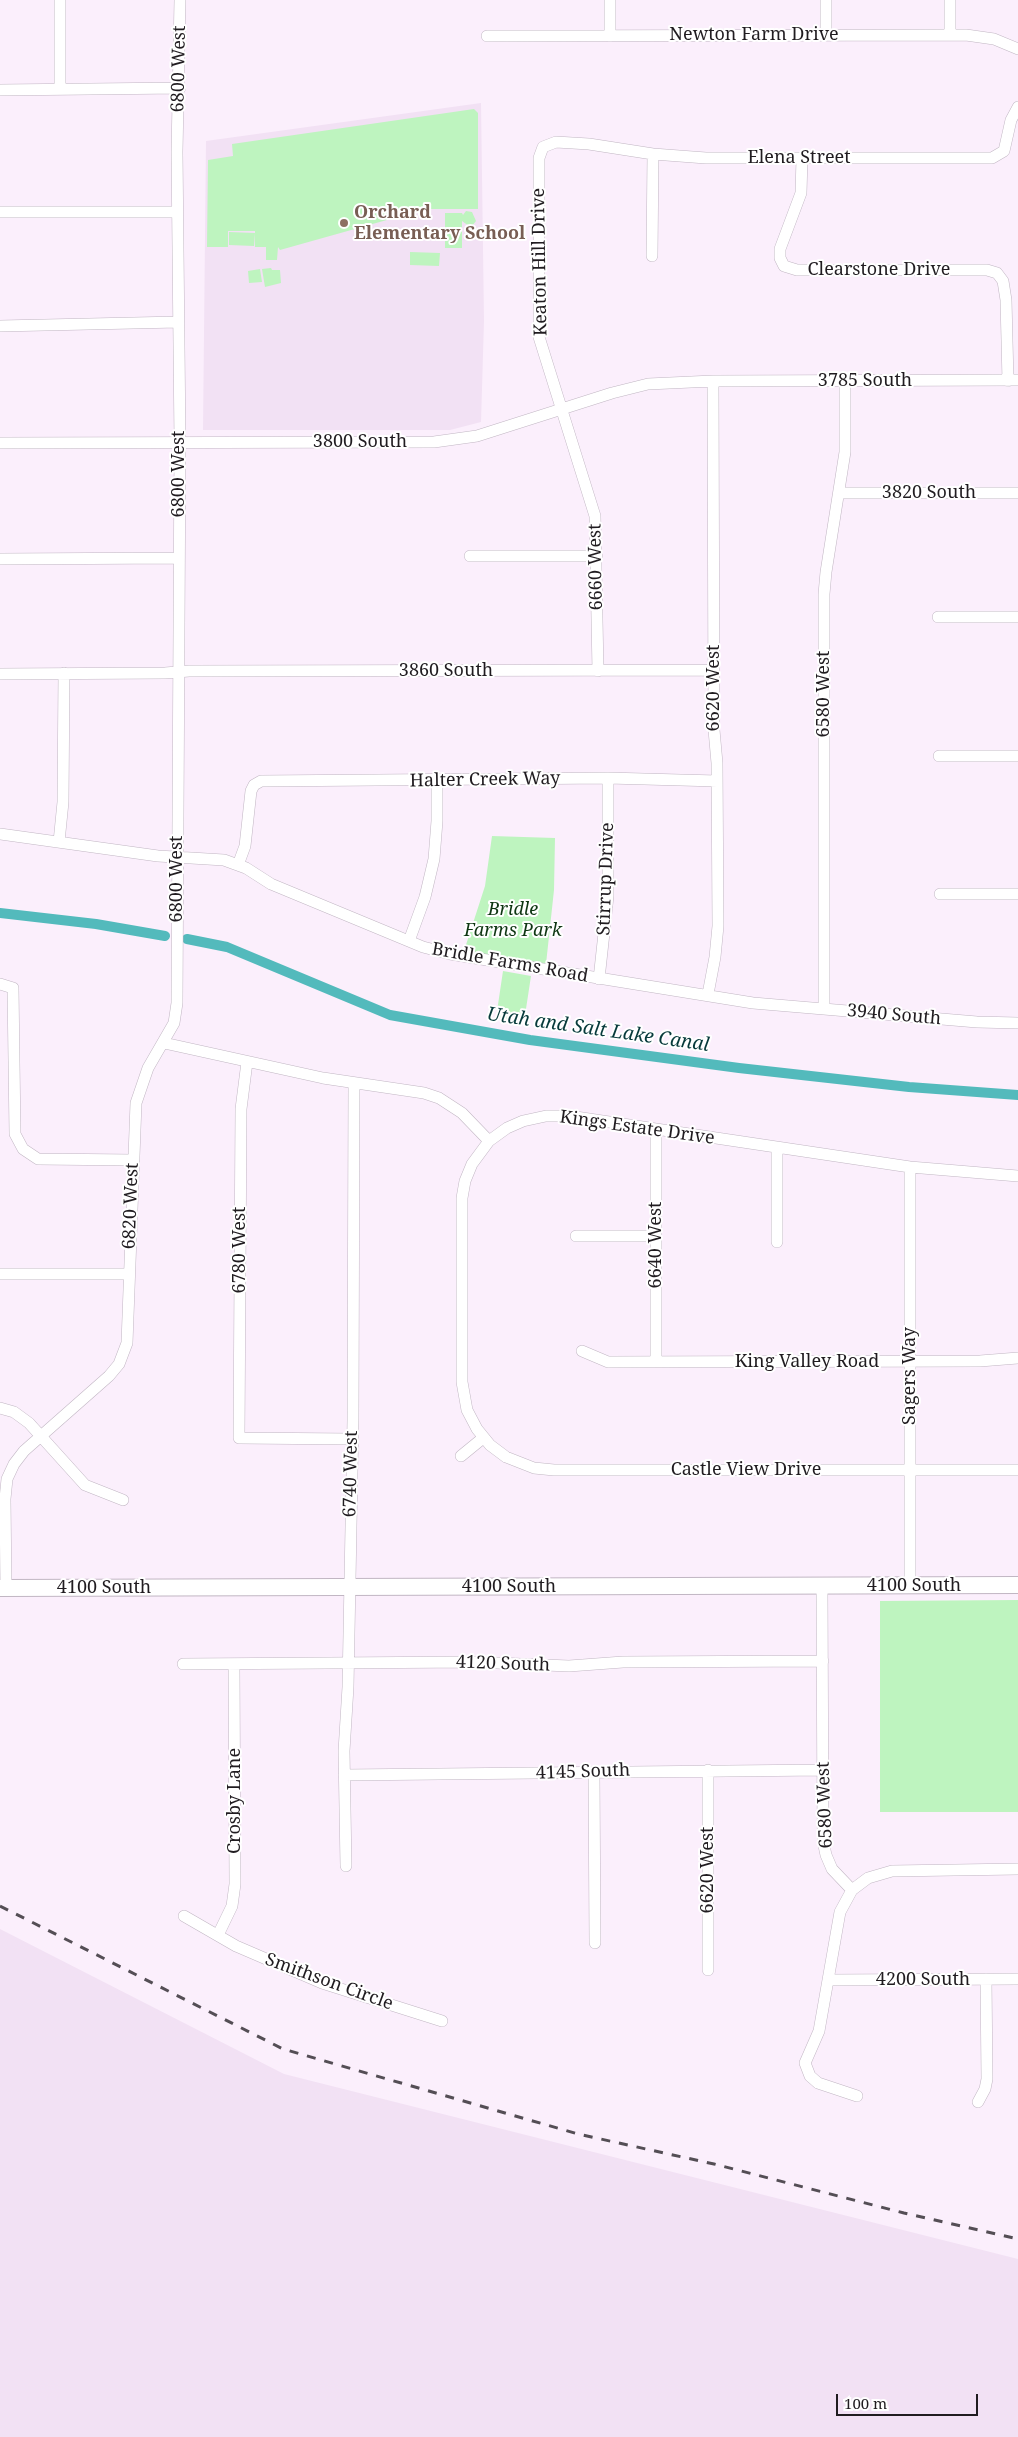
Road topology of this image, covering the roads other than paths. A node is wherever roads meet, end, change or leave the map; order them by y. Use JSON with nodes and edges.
{"nodes":[{"id":1,"x":60,"y":0,"type":"edge"},
{"id":2,"x":180,"y":0,"type":"edge"},
{"id":3,"x":610,"y":0,"type":"edge"},
{"id":4,"x":826,"y":0,"type":"edge"},
{"id":5,"x":950,"y":0,"type":"edge"},
{"id":6,"x":826,"y":35,"type":"junction"},
{"id":7,"x":950,"y":35,"type":"junction"},
{"id":8,"x":487,"y":36,"type":"dead end"},
{"id":9,"x":610,"y":36,"type":"junction"},
{"id":10,"x":1018,"y":49,"type":"edge"},
{"id":11,"x":60,"y":88,"type":"junction"},
{"id":12,"x":180,"y":88,"type":"junction"},
{"id":13,"x":0,"y":90,"type":"edge"},
{"id":14,"x":1018,"y":107,"type":"edge"},
{"id":15,"x":546,"y":144,"type":"joint"},
{"id":16,"x":653,"y":154,"type":"junction"},
{"id":17,"x":802,"y":158,"type":"junction"},
{"id":18,"x":0,"y":212,"type":"edge"},
{"id":19,"x":177,"y":212,"type":"junction"},
{"id":20,"x":652,"y":256,"type":"dead end"},
{"id":21,"x":178,"y":322,"type":"junction"},
{"id":22,"x":0,"y":326,"type":"edge"},
{"id":23,"x":1013,"y":380,"type":"edge"},
{"id":24,"x":713,"y":381,"type":"junction"},
{"id":25,"x":846,"y":381,"type":"junction"},
{"id":26,"x":561,"y":409,"type":"junction"},
{"id":27,"x":180,"y":442,"type":"junction"},
{"id":28,"x":0,"y":443,"type":"edge"},
{"id":29,"x":839,"y":493,"type":"junction"},
{"id":30,"x":1018,"y":494,"type":"edge"},
{"id":31,"x":470,"y":556,"type":"dead end"},
{"id":32,"x":597,"y":556,"type":"junction"},
{"id":33,"x":178,"y":558,"type":"junction"},
{"id":34,"x":0,"y":559,"type":"edge"},
{"id":35,"x":938,"y":617,"type":"dead end"},
{"id":36,"x":1018,"y":617,"type":"edge"},
{"id":37,"x":713,"y":670,"type":"junction"},
{"id":38,"x":598,"y":671,"type":"junction"},
{"id":39,"x":178,"y":672,"type":"junction"},
{"id":40,"x":64,"y":673,"type":"junction"},
{"id":41,"x":0,"y":674,"type":"edge"},
{"id":42,"x":939,"y":756,"type":"dead end"},
{"id":43,"x":1018,"y":756,"type":"edge"},
{"id":44,"x":608,"y":778,"type":"junction"},
{"id":45,"x":437,"y":781,"type":"junction"},
{"id":46,"x":718,"y":781,"type":"junction"},
{"id":47,"x":0,"y":834,"type":"edge"},
{"id":48,"x":59,"y":842,"type":"junction"},
{"id":49,"x":176,"y":858,"type":"junction"},
{"id":50,"x":238,"y":865,"type":"junction"},
{"id":51,"x":940,"y":894,"type":"dead end"},
{"id":52,"x":1018,"y":894,"type":"edge"},
{"id":53,"x":409,"y":941,"type":"junction"},
{"id":54,"x":177,"y":948,"type":"joint"},
{"id":55,"x":599,"y":979,"type":"junction"},
{"id":56,"x":0,"y":984,"type":"edge"},
{"id":57,"x":708,"y":994,"type":"junction"},
{"id":58,"x":771,"y":1005,"type":"joint"},
{"id":59,"x":824,"y":1009,"type":"junction"},
{"id":60,"x":1018,"y":1023,"type":"edge"},
{"id":61,"x":164,"y":1043,"type":"junction"},
{"id":62,"x":247,"y":1062,"type":"junction"},
{"id":63,"x":354,"y":1083,"type":"junction"},
{"id":64,"x":656,"y":1129,"type":"junction"},
{"id":65,"x":489,"y":1142,"type":"junction"},
{"id":66,"x":777,"y":1147,"type":"junction"},
{"id":67,"x":133,"y":1160,"type":"junction"},
{"id":68,"x":910,"y":1167,"type":"junction"},
{"id":69,"x":1018,"y":1176,"type":"edge"},
{"id":70,"x":576,"y":1236,"type":"dead end"},
{"id":71,"x":656,"y":1236,"type":"junction"},
{"id":72,"x":777,"y":1242,"type":"dead end"},
{"id":73,"x":0,"y":1274,"type":"edge"},
{"id":74,"x":129,"y":1274,"type":"junction"},
{"id":75,"x":582,"y":1351,"type":"dead end"},
{"id":76,"x":1018,"y":1358,"type":"edge"},
{"id":77,"x":910,"y":1361,"type":"junction"},
{"id":78,"x":656,"y":1362,"type":"junction"},
{"id":79,"x":0,"y":1408,"type":"edge"},
{"id":80,"x":41,"y":1436,"type":"junction"},
{"id":81,"x":483,"y":1438,"type":"junction"},
{"id":82,"x":351,"y":1439,"type":"junction"},
{"id":83,"x":461,"y":1456,"type":"dead end"},
{"id":84,"x":910,"y":1470,"type":"junction"},
{"id":85,"x":1018,"y":1470,"type":"edge"},
{"id":86,"x":123,"y":1500,"type":"dead end"},
{"id":87,"x":1018,"y":1585,"type":"edge"},
{"id":88,"x":822,"y":1586,"type":"junction"},
{"id":89,"x":910,"y":1586,"type":"junction"},
{"id":90,"x":348,"y":1587,"type":"junction"},
{"id":91,"x":3,"y":1588,"type":"edge"},
{"id":92,"x":823,"y":1661,"type":"junction"},
{"id":93,"x":348,"y":1663,"type":"junction"},
{"id":94,"x":183,"y":1664,"type":"dead end"},
{"id":95,"x":234,"y":1664,"type":"junction"},
{"id":96,"x":708,"y":1770,"type":"junction"},
{"id":97,"x":823,"y":1770,"type":"junction"},
{"id":98,"x":594,"y":1773,"type":"junction"},
{"id":99,"x":344,"y":1774,"type":"junction"},
{"id":100,"x":346,"y":1866,"type":"dead end"},
{"id":101,"x":1018,"y":1870,"type":"edge"},
{"id":102,"x":852,"y":1890,"type":"junction"},
{"id":103,"x":184,"y":1916,"type":"dead end"},
{"id":104,"x":218,"y":1935,"type":"junction"},
{"id":105,"x":595,"y":1943,"type":"dead end"},
{"id":106,"x":708,"y":1970,"type":"dead end"},
{"id":107,"x":986,"y":1979,"type":"junction"},
{"id":108,"x":1018,"y":1979,"type":"edge"},
{"id":109,"x":828,"y":1980,"type":"junction"},
{"id":110,"x":442,"y":2021,"type":"dead end"},
{"id":111,"x":857,"y":2096,"type":"dead end"},
{"id":112,"x":978,"y":2102,"type":"dead end"}],
"edges":[{"from":1,"to":11,"type":"street"},
{"from":2,"to":12,"type":"street","name":"6800 West"},
{"from":3,"to":9,"type":"street"},
{"from":4,"to":6,"type":"street"},
{"from":5,"to":7,"type":"street"},
{"from":6,"to":7,"type":"street","name":"Newton Farm Drive"},
{"from":6,"to":9,"type":"street","name":"Newton Farm Drive"},
{"from":7,"to":10,"type":"street","name":"Newton Farm Drive"},
{"from":8,"to":9,"type":"street","name":"Newton Farm Drive"},
{"from":11,"to":12,"type":"street"},
{"from":11,"to":13,"type":"street"},
{"from":12,"to":19,"type":"street","name":"6800 West"},
{"from":14,"to":17,"type":"street","name":"Elena Street"},
{"from":15,"to":16,"type":"street","name":"Elena Street"},
{"from":15,"to":26,"type":"street","name":"Keaton Hill Drive"},
{"from":16,"to":17,"type":"street","name":"Elena Street"},
{"from":16,"to":20,"type":"street"},
{"from":17,"to":23,"type":"street","name":"Clearstone Drive"},
{"from":18,"to":19,"type":"street"},
{"from":19,"to":21,"type":"street","name":"6800 West"},
{"from":21,"to":22,"type":"street"},
{"from":21,"to":27,"type":"street","name":"6800 West"},
{"from":23,"to":25,"type":"street","name":"3785 South"},
{"from":24,"to":25,"type":"street","name":"3785 South"},
{"from":24,"to":26,"type":"street","name":"3800 South"},
{"from":24,"to":37,"type":"street","name":"6620 West"},
{"from":25,"to":29,"type":"street","name":"6580 West"},
{"from":26,"to":27,"type":"street","name":"3800 South"},
{"from":26,"to":32,"type":"street","name":"6660 West"},
{"from":27,"to":28,"type":"street","name":"3800 South"},
{"from":27,"to":33,"type":"street","name":"6800 West"},
{"from":29,"to":30,"type":"street","name":"3820 South"},
{"from":29,"to":59,"type":"street","name":"6580 West"},
{"from":31,"to":32,"type":"street"},
{"from":32,"to":38,"type":"street","name":"6660 West"},
{"from":33,"to":34,"type":"street"},
{"from":33,"to":39,"type":"street","name":"6800 West"},
{"from":35,"to":36,"type":"street"},
{"from":37,"to":38,"type":"street","name":"3860 South"},
{"from":37,"to":46,"type":"street","name":"6620 West"},
{"from":38,"to":39,"type":"street","name":"3860 South"},
{"from":39,"to":40,"type":"street","name":"3860 South"},
{"from":39,"to":49,"type":"street","name":"6800 West"},
{"from":40,"to":41,"type":"street","name":"3860 South"},
{"from":40,"to":48,"type":"street"},
{"from":42,"to":43,"type":"street"},
{"from":44,"to":45,"type":"street","name":"Halter Creek Way"},
{"from":44,"to":46,"type":"street","name":"Halter Creek Way"},
{"from":44,"to":55,"type":"street","name":"Stirrup Drive"},
{"from":45,"to":50,"type":"street","name":"Halter Creek Way"},
{"from":45,"to":53,"type":"street"},
{"from":46,"to":57,"type":"street","name":"6620 West"},
{"from":47,"to":48,"type":"street","name":"Bridle Farms Road"},
{"from":48,"to":49,"type":"street","name":"Bridle Farms Road"},
{"from":49,"to":50,"type":"street","name":"Bridle Farms Road"},
{"from":49,"to":54,"type":"street","name":"6800 West"},
{"from":50,"to":53,"type":"street","name":"Bridle Farms Road"},
{"from":51,"to":52,"type":"street"},
{"from":53,"to":55,"type":"street","name":"Bridle Farms Road"},
{"from":54,"to":61,"type":"street","name":"6820 West"},
{"from":55,"to":57,"type":"street","name":"Bridle Farms Road"},
{"from":56,"to":67,"type":"street"},
{"from":57,"to":58,"type":"street","name":"Bridle Farms Road"},
{"from":58,"to":59,"type":"street","name":"3940 South"},
{"from":59,"to":60,"type":"street","name":"3940 South"},
{"from":61,"to":62,"type":"street"},
{"from":61,"to":67,"type":"street","name":"6820 West"},
{"from":62,"to":63,"type":"street"},
{"from":62,"to":82,"type":"street","name":"6780 West"},
{"from":63,"to":65,"type":"street"},
{"from":63,"to":82,"type":"street","name":"6740 West"},
{"from":64,"to":65,"type":"street","name":"Kings Estate Drive"},
{"from":64,"to":66,"type":"street","name":"Kings Estate Drive"},
{"from":64,"to":71,"type":"street","name":"6640 West"},
{"from":65,"to":81,"type":"street","name":"Castle View Drive"},
{"from":66,"to":68,"type":"street","name":"Kings Estate Drive"},
{"from":66,"to":72,"type":"street"},
{"from":67,"to":74,"type":"street","name":"6820 West"},
{"from":68,"to":69,"type":"street","name":"Kings Estate Drive"},
{"from":68,"to":77,"type":"street","name":"Sagers Way"},
{"from":70,"to":71,"type":"street"},
{"from":71,"to":78,"type":"street","name":"6640 West"},
{"from":73,"to":74,"type":"street"},
{"from":74,"to":80,"type":"street","name":"6820 West"},
{"from":75,"to":78,"type":"street","name":"King Valley Road"},
{"from":76,"to":77,"type":"street","name":"King Valley Road"},
{"from":77,"to":78,"type":"street","name":"King Valley Road"},
{"from":77,"to":84,"type":"street","name":"Sagers Way"},
{"from":79,"to":80,"type":"street"},
{"from":80,"to":86,"type":"street"},
{"from":80,"to":91,"type":"street","name":"6820 West"},
{"from":81,"to":83,"type":"street"},
{"from":81,"to":84,"type":"street","name":"Castle View Drive"},
{"from":82,"to":90,"type":"street","name":"6740 West"},
{"from":84,"to":85,"type":"street","name":"Castle View Drive"},
{"from":84,"to":89,"type":"street","name":"Sagers Way"},
{"from":87,"to":89,"type":"main road","name":"4100 South"},
{"from":88,"to":89,"type":"main road","name":"4100 South"},
{"from":88,"to":90,"type":"main road","name":"4100 South"},
{"from":88,"to":92,"type":"street","name":"6580 West"},
{"from":90,"to":91,"type":"main road","name":"4100 South"},
{"from":90,"to":93,"type":"street","name":"6740 West"},
{"from":92,"to":93,"type":"street","name":"4120 South"},
{"from":92,"to":97,"type":"street","name":"6580 West"},
{"from":93,"to":95,"type":"street","name":"4120 South"},
{"from":93,"to":99,"type":"street","name":"6740 West"},
{"from":94,"to":95,"type":"street","name":"4120 South"},
{"from":95,"to":104,"type":"street","name":"Crosby Lane"},
{"from":96,"to":97,"type":"street","name":"4145 South"},
{"from":96,"to":98,"type":"street","name":"4145 South"},
{"from":96,"to":106,"type":"street","name":"6620 West"},
{"from":97,"to":102,"type":"street","name":"6580 West"},
{"from":98,"to":99,"type":"street","name":"4145 South"},
{"from":98,"to":105,"type":"street"},
{"from":99,"to":100,"type":"street","name":"6740 West"},
{"from":101,"to":102,"type":"street"},
{"from":102,"to":109,"type":"street"},
{"from":103,"to":104,"type":"street","name":"Smithson Circle"},
{"from":104,"to":110,"type":"street","name":"Smithson Circle"},
{"from":107,"to":108,"type":"street","name":"4200 South"},
{"from":107,"to":109,"type":"street","name":"4200 South"},
{"from":107,"to":112,"type":"street"},
{"from":109,"to":111,"type":"street"}]}
